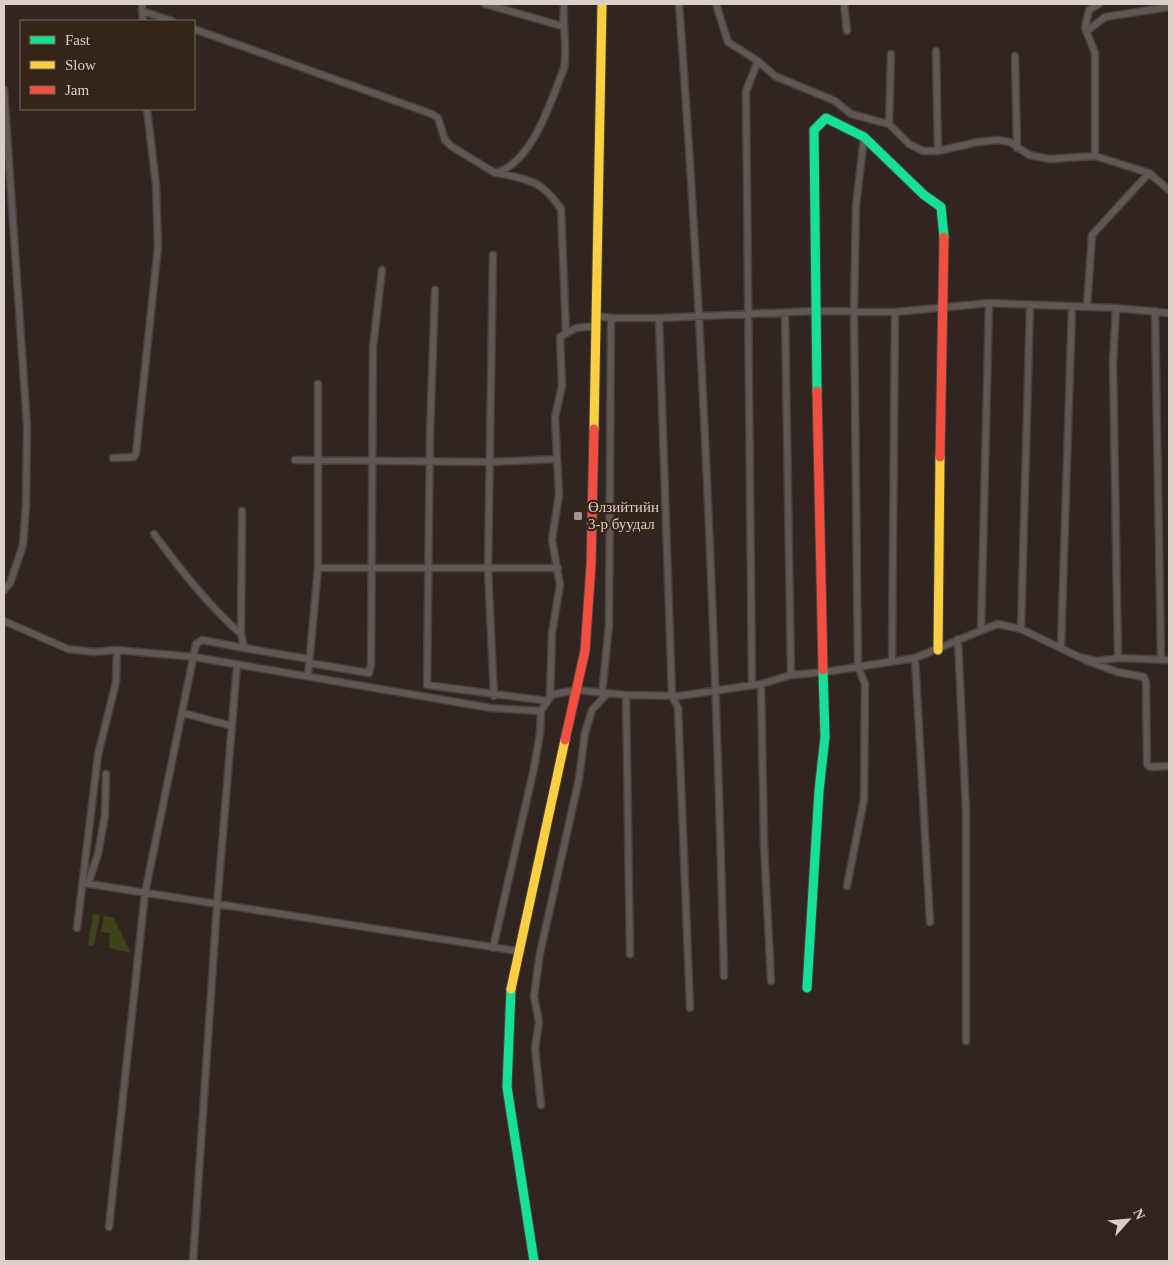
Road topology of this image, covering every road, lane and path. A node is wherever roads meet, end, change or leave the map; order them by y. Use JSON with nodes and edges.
{"nodes":[{"id":1,"x":485,"y":4,"type":"edge"},
{"id":2,"x":564,"y":4,"type":"edge"},
{"id":3,"x":602,"y":4,"type":"edge"},
{"id":4,"x":679,"y":4,"type":"edge"},
{"id":5,"x":716,"y":4,"type":"edge"},
{"id":6,"x":844,"y":4,"type":"edge"},
{"id":7,"x":1099,"y":4,"type":"edge"},
{"id":8,"x":142,"y":7,"type":"edge"},
{"id":9,"x":1169,"y":7,"type":"edge"},
{"id":10,"x":143,"y":20,"type":"edge"},
{"id":11,"x":170,"y":20,"type":"edge"},
{"id":12,"x":562,"y":26,"type":"junction"},
{"id":13,"x":195,"y":29,"type":"edge"},
{"id":14,"x":847,"y":31,"type":"dead end"},
{"id":15,"x":1087,"y":32,"type":"junction"},
{"id":16,"x":936,"y":51,"type":"dead end"},
{"id":17,"x":891,"y":54,"type":"dead end"},
{"id":18,"x":1015,"y":56,"type":"dead end"},
{"id":19,"x":758,"y":61,"type":"junction"},
{"id":20,"x":4,"y":90,"type":"edge"},
{"id":21,"x":148,"y":110,"type":"edge"},
{"id":22,"x":889,"y":124,"type":"junction"},
{"id":23,"x":864,"y":137,"type":"junction"},
{"id":24,"x":1018,"y":148,"type":"junction"},
{"id":25,"x":938,"y":151,"type":"junction"},
{"id":26,"x":1096,"y":156,"type":"junction"},
{"id":27,"x":495,"y":173,"type":"junction"},
{"id":28,"x":1149,"y":173,"type":"junction"},
{"id":29,"x":1169,"y":190,"type":"edge"},
{"id":30,"x":493,"y":254,"type":"dead end"},
{"id":31,"x":382,"y":270,"type":"dead end"},
{"id":32,"x":435,"y":290,"type":"dead end"},
{"id":33,"x":990,"y":303,"type":"junction"},
{"id":34,"x":1030,"y":305,"type":"junction"},
{"id":35,"x":941,"y":306,"type":"junction"},
{"id":36,"x":1072,"y":307,"type":"junction"},
{"id":37,"x":1087,"y":307,"type":"junction"},
{"id":38,"x":1116,"y":308,"type":"junction"},
{"id":39,"x":815,"y":311,"type":"junction"},
{"id":40,"x":854,"y":311,"type":"junction"},
{"id":41,"x":1155,"y":311,"type":"junction"},
{"id":42,"x":895,"y":312,"type":"junction"},
{"id":43,"x":784,"y":313,"type":"junction"},
{"id":44,"x":1169,"y":313,"type":"edge"},
{"id":45,"x":748,"y":316,"type":"junction"},
{"id":46,"x":699,"y":317,"type":"junction"},
{"id":47,"x":611,"y":318,"type":"junction"},
{"id":48,"x":659,"y":318,"type":"junction"},
{"id":49,"x":597,"y":321,"type":"junction"},
{"id":50,"x":566,"y":332,"type":"junction"},
{"id":51,"x":318,"y":384,"type":"dead end"},
{"id":52,"x":113,"y":458,"type":"dead end"},
{"id":53,"x":556,"y":459,"type":"junction"},
{"id":54,"x":295,"y":460,"type":"dead end"},
{"id":55,"x":317,"y":460,"type":"junction"},
{"id":56,"x":372,"y":461,"type":"junction"},
{"id":57,"x":430,"y":462,"type":"junction"},
{"id":58,"x":490,"y":462,"type":"junction"},
{"id":59,"x":242,"y":511,"type":"dead end"},
{"id":60,"x":154,"y":534,"type":"dead end"},
{"id":61,"x":318,"y":568,"type":"junction"},
{"id":62,"x":488,"y":568,"type":"junction"},
{"id":63,"x":558,"y":568,"type":"junction"},
{"id":64,"x":371,"y":569,"type":"junction"},
{"id":65,"x":427,"y":569,"type":"junction"},
{"id":66,"x":4,"y":590,"type":"edge"},
{"id":67,"x":4,"y":621,"type":"edge"},
{"id":68,"x":1021,"y":629,"type":"junction"},
{"id":69,"x":981,"y":630,"type":"junction"},
{"id":70,"x":241,"y":634,"type":"junction"},
{"id":71,"x":958,"y":639,"type":"junction"},
{"id":72,"x":1061,"y":646,"type":"junction"},
{"id":73,"x":244,"y":648,"type":"junction"},
{"id":74,"x":117,"y":650,"type":"junction"},
{"id":75,"x":938,"y":650,"type":"junction"},
{"id":76,"x":194,"y":657,"type":"junction"},
{"id":77,"x":1079,"y":657,"type":"junction"},
{"id":78,"x":915,"y":658,"type":"junction"},
{"id":79,"x":1118,"y":658,"type":"junction"},
{"id":80,"x":1162,"y":660,"type":"junction"},
{"id":81,"x":1169,"y":660,"type":"edge"},
{"id":82,"x":309,"y":661,"type":"junction"},
{"id":83,"x":892,"y":661,"type":"junction"},
{"id":84,"x":237,"y":664,"type":"junction"},
{"id":85,"x":858,"y":667,"type":"junction"},
{"id":86,"x":825,"y":672,"type":"junction"},
{"id":87,"x":791,"y":675,"type":"junction"},
{"id":88,"x":308,"y":676,"type":"junction"},
{"id":89,"x":761,"y":684,"type":"junction"},
{"id":90,"x":752,"y":686,"type":"junction"},
{"id":91,"x":577,"y":690,"type":"junction"},
{"id":92,"x":715,"y":692,"type":"junction"},
{"id":93,"x":604,"y":694,"type":"junction"},
{"id":94,"x":626,"y":695,"type":"junction"},
{"id":95,"x":494,"y":696,"type":"junction"},
{"id":96,"x":672,"y":696,"type":"junction"},
{"id":97,"x":549,"y":699,"type":"junction"},
{"id":98,"x":541,"y":711,"type":"junction"},
{"id":99,"x":182,"y":713,"type":"junction"},
{"id":100,"x":232,"y":726,"type":"junction"},
{"id":101,"x":97,"y":762,"type":"junction"},
{"id":102,"x":1169,"y":766,"type":"edge"},
{"id":103,"x":85,"y":884,"type":"junction"},
{"id":104,"x":847,"y":886,"type":"dead end"},
{"id":105,"x":145,"y":894,"type":"junction"},
{"id":106,"x":217,"y":905,"type":"junction"},
{"id":107,"x":930,"y":922,"type":"dead end"},
{"id":108,"x":77,"y":928,"type":"dead end"},
{"id":109,"x":493,"y":948,"type":"junction"},
{"id":110,"x":518,"y":951,"type":"junction"},
{"id":111,"x":630,"y":954,"type":"dead end"},
{"id":112,"x":724,"y":976,"type":"dead end"},
{"id":113,"x":771,"y":981,"type":"dead end"},
{"id":114,"x":807,"y":988,"type":"dead end"},
{"id":115,"x":690,"y":1008,"type":"dead end"},
{"id":116,"x":966,"y":1041,"type":"dead end"},
{"id":117,"x":541,"y":1105,"type":"dead end"},
{"id":118,"x":109,"y":1227,"type":"dead end"},
{"id":119,"x":193,"y":1261,"type":"edge"},
{"id":120,"x":534,"y":1261,"type":"edge"}],
"edges":[{"from":1,"to":12,"type":"street"},
{"from":2,"to":12,"type":"street"},
{"from":3,"to":49,"type":"street"},
{"from":4,"to":46,"type":"street"},
{"from":5,"to":19,"type":"street"},
{"from":6,"to":14,"type":"street"},
{"from":7,"to":15,"type":"street"},
{"from":8,"to":10,"type":"street"},
{"from":8,"to":11,"type":"street"},
{"from":9,"to":15,"type":"street"},
{"from":12,"to":27,"type":"street"},
{"from":13,"to":27,"type":"street"},
{"from":15,"to":26,"type":"street"},
{"from":16,"to":25,"type":"street"},
{"from":17,"to":22,"type":"street"},
{"from":18,"to":24,"type":"street"},
{"from":19,"to":22,"type":"street"},
{"from":19,"to":45,"type":"street"},
{"from":20,"to":66,"type":"street"},
{"from":21,"to":52,"type":"street"},
{"from":22,"to":25,"type":"street"},
{"from":23,"to":35,"type":"street"},
{"from":23,"to":39,"type":"street"},
{"from":23,"to":40,"type":"street"},
{"from":24,"to":25,"type":"street"},
{"from":24,"to":26,"type":"street"},
{"from":26,"to":28,"type":"street"},
{"from":27,"to":50,"type":"street"},
{"from":28,"to":29,"type":"street"},
{"from":28,"to":37,"type":"street"},
{"from":30,"to":58,"type":"street"},
{"from":31,"to":56,"type":"street"},
{"from":32,"to":57,"type":"street"},
{"from":33,"to":34,"type":"street"},
{"from":33,"to":35,"type":"street"},
{"from":33,"to":69,"type":"street"},
{"from":34,"to":36,"type":"street"},
{"from":34,"to":68,"type":"street"},
{"from":35,"to":42,"type":"street"},
{"from":35,"to":75,"type":"street"},
{"from":36,"to":37,"type":"street"},
{"from":36,"to":72,"type":"street"},
{"from":37,"to":38,"type":"street"},
{"from":38,"to":41,"type":"street"},
{"from":38,"to":79,"type":"street"},
{"from":39,"to":40,"type":"street"},
{"from":39,"to":43,"type":"street"},
{"from":39,"to":86,"type":"street"},
{"from":40,"to":42,"type":"street"},
{"from":40,"to":85,"type":"street"},
{"from":41,"to":44,"type":"street"},
{"from":41,"to":80,"type":"street"},
{"from":42,"to":83,"type":"street"},
{"from":43,"to":45,"type":"street"},
{"from":43,"to":87,"type":"street"},
{"from":45,"to":46,"type":"street"},
{"from":45,"to":90,"type":"street"},
{"from":46,"to":48,"type":"street"},
{"from":46,"to":92,"type":"street"},
{"from":47,"to":48,"type":"street"},
{"from":47,"to":49,"type":"street"},
{"from":47,"to":93,"type":"street"},
{"from":48,"to":96,"type":"street"},
{"from":49,"to":50,"type":"street"},
{"from":49,"to":91,"type":"street"},
{"from":50,"to":53,"type":"street"},
{"from":51,"to":55,"type":"street"},
{"from":53,"to":58,"type":"street"},
{"from":53,"to":63,"type":"street"},
{"from":54,"to":55,"type":"street"},
{"from":55,"to":56,"type":"street"},
{"from":55,"to":61,"type":"street"},
{"from":56,"to":57,"type":"street"},
{"from":56,"to":64,"type":"street"},
{"from":57,"to":58,"type":"street"},
{"from":57,"to":65,"type":"street"},
{"from":58,"to":62,"type":"street"},
{"from":59,"to":70,"type":"street"},
{"from":60,"to":70,"type":"street"},
{"from":61,"to":64,"type":"street"},
{"from":61,"to":82,"type":"street"},
{"from":62,"to":63,"type":"street"},
{"from":62,"to":65,"type":"street"},
{"from":62,"to":95,"type":"street"},
{"from":63,"to":97,"type":"street"},
{"from":64,"to":65,"type":"street"},
{"from":64,"to":82,"type":"street"},
{"from":65,"to":95,"type":"street"},
{"from":67,"to":74,"type":"street"},
{"from":68,"to":69,"type":"street"},
{"from":68,"to":72,"type":"street"},
{"from":69,"to":71,"type":"street"},
{"from":70,"to":73,"type":"street"},
{"from":71,"to":75,"type":"street"},
{"from":71,"to":116,"type":"street"},
{"from":72,"to":77,"type":"street"},
{"from":73,"to":76,"type":"street"},
{"from":73,"to":82,"type":"street"},
{"from":74,"to":76,"type":"street"},
{"from":74,"to":101,"type":"street"},
{"from":75,"to":78,"type":"street"},
{"from":76,"to":84,"type":"street"},
{"from":76,"to":99,"type":"street"},
{"from":77,"to":79,"type":"street"},
{"from":77,"to":102,"type":"street"},
{"from":78,"to":83,"type":"street"},
{"from":78,"to":107,"type":"street"},
{"from":79,"to":80,"type":"street"},
{"from":80,"to":81,"type":"street"},
{"from":82,"to":88,"type":"street"},
{"from":83,"to":85,"type":"street"},
{"from":84,"to":88,"type":"street"},
{"from":84,"to":100,"type":"street"},
{"from":85,"to":86,"type":"street"},
{"from":85,"to":104,"type":"street"},
{"from":86,"to":87,"type":"street"},
{"from":86,"to":114,"type":"street"},
{"from":87,"to":89,"type":"street"},
{"from":88,"to":98,"type":"street"},
{"from":89,"to":90,"type":"street"},
{"from":89,"to":113,"type":"street"},
{"from":90,"to":92,"type":"street"},
{"from":91,"to":93,"type":"street"},
{"from":91,"to":97,"type":"street"},
{"from":91,"to":110,"type":"street"},
{"from":92,"to":96,"type":"street"},
{"from":92,"to":112,"type":"street"},
{"from":93,"to":94,"type":"street"},
{"from":93,"to":117,"type":"street"},
{"from":94,"to":96,"type":"street"},
{"from":94,"to":111,"type":"street"},
{"from":95,"to":97,"type":"street"},
{"from":96,"to":115,"type":"street"},
{"from":97,"to":98,"type":"street"},
{"from":98,"to":109,"type":"street"},
{"from":99,"to":100,"type":"street"},
{"from":99,"to":105,"type":"street"},
{"from":100,"to":106,"type":"street"},
{"from":101,"to":103,"type":"street"},
{"from":101,"to":103,"type":"street"},
{"from":103,"to":105,"type":"street"},
{"from":103,"to":108,"type":"street"},
{"from":105,"to":106,"type":"street"},
{"from":105,"to":118,"type":"street"},
{"from":106,"to":109,"type":"street"},
{"from":106,"to":119,"type":"street"},
{"from":109,"to":110,"type":"street"},
{"from":110,"to":120,"type":"street"}]}
